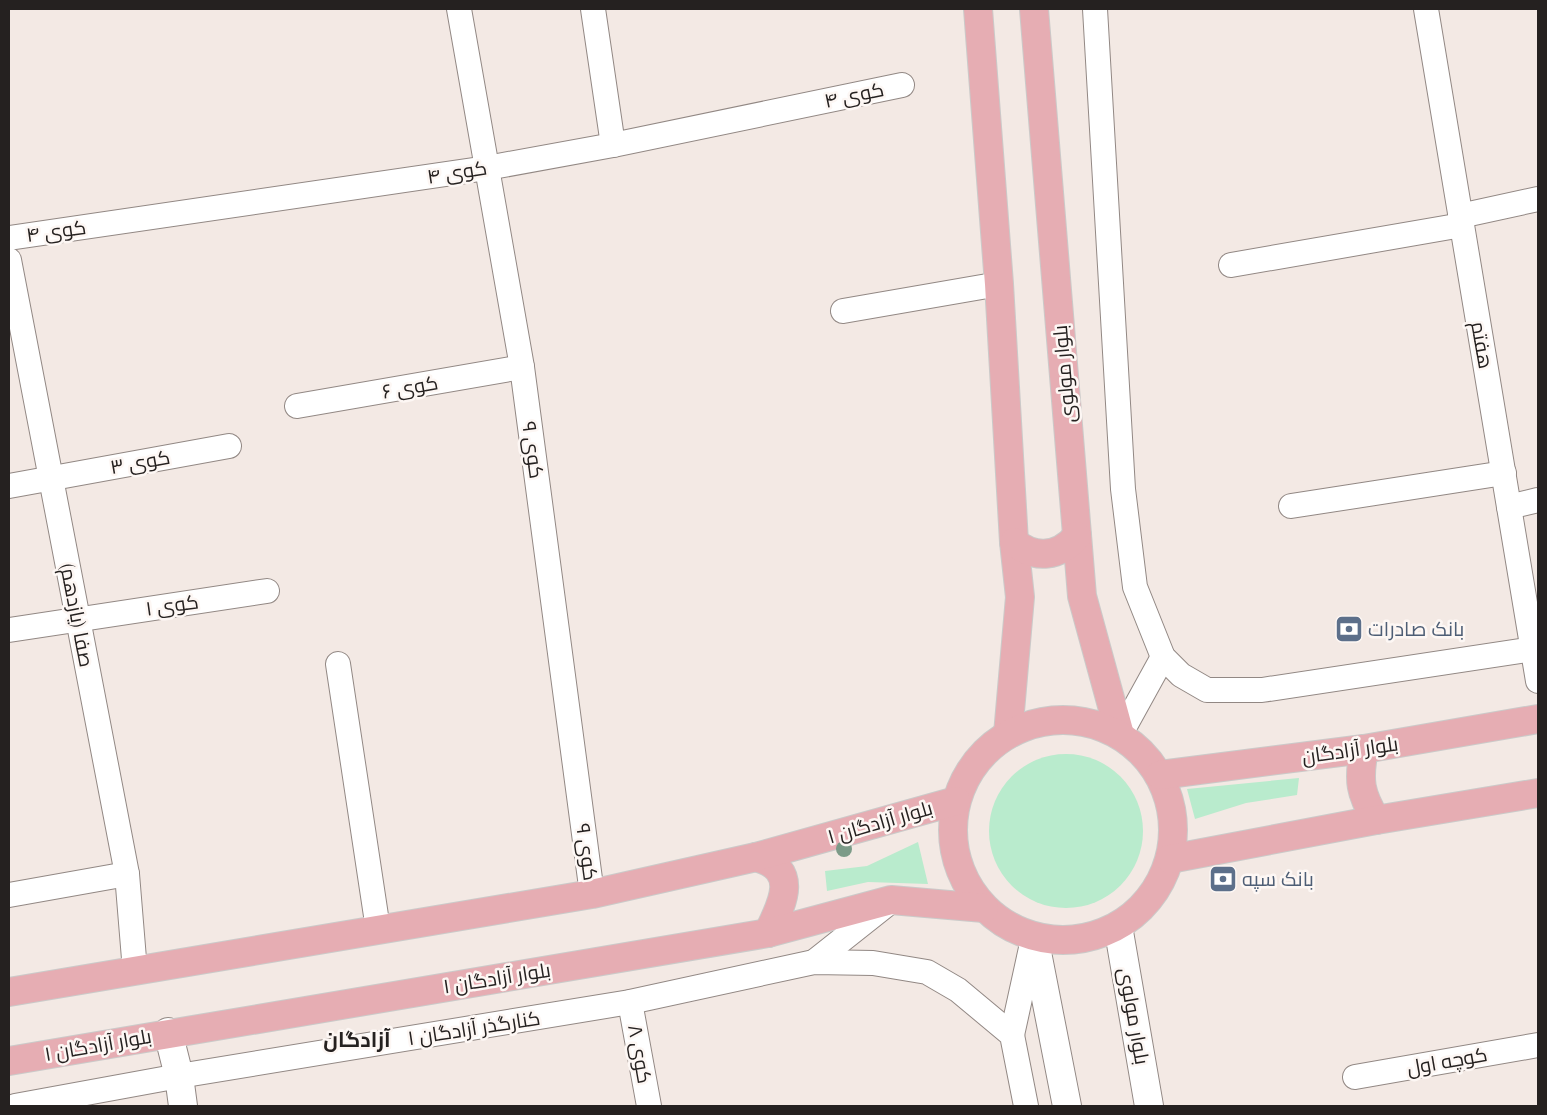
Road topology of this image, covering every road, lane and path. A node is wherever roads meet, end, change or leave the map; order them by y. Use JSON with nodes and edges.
{"nodes":[{"id":1,"x":459,"y":9,"type":"edge"},
{"id":2,"x":593,"y":9,"type":"edge"},
{"id":3,"x":978,"y":9,"type":"edge"},
{"id":4,"x":1034,"y":9,"type":"edge"},
{"id":5,"x":1095,"y":9,"type":"edge"},
{"id":6,"x":1426,"y":9,"type":"edge"},
{"id":7,"x":902,"y":85,"type":"dead end"},
{"id":8,"x":613,"y":145,"type":"junction"},
{"id":9,"x":487,"y":168,"type":"junction"},
{"id":10,"x":1538,"y":199,"type":"edge"},
{"id":11,"x":1461,"y":221,"type":"junction"},
{"id":12,"x":9,"y":238,"type":"edge"},
{"id":13,"x":9,"y":260,"type":"edge"},
{"id":14,"x":1231,"y":265,"type":"dead end"},
{"id":15,"x":1000,"y":284,"type":"junction"},
{"id":16,"x":843,"y":311,"type":"dead end"},
{"id":17,"x":522,"y":367,"type":"junction"},
{"id":18,"x":297,"y":406,"type":"dead end"},
{"id":19,"x":229,"y":446,"type":"dead end"},
{"id":20,"x":1504,"y":473,"type":"junction"},
{"id":21,"x":51,"y":479,"type":"junction"},
{"id":22,"x":9,"y":486,"type":"edge"},
{"id":23,"x":1538,"y":500,"type":"edge"},
{"id":24,"x":1290,"y":506,"type":"dead end"},
{"id":25,"x":1509,"y":507,"type":"junction"},
{"id":26,"x":1077,"y":536,"type":"junction"},
{"id":27,"x":1014,"y":542,"type":"junction"},
{"id":28,"x":267,"y":591,"type":"dead end"},
{"id":29,"x":78,"y":619,"type":"junction"},
{"id":30,"x":9,"y":630,"type":"edge"},
{"id":31,"x":1533,"y":648,"type":"junction"},
{"id":32,"x":1163,"y":657,"type":"junction"},
{"id":33,"x":338,"y":664,"type":"dead end"},
{"id":34,"x":1538,"y":681,"type":"edge"},
{"id":35,"x":1538,"y":719,"type":"edge"},
{"id":36,"x":1008,"y":734,"type":"junction"},
{"id":37,"x":1120,"y":735,"type":"junction"},
{"id":38,"x":1364,"y":750,"type":"junction"},
{"id":39,"x":1160,"y":775,"type":"junction"},
{"id":40,"x":1538,"y":793,"type":"edge"},
{"id":41,"x":956,"y":801,"type":"junction"},
{"id":42,"x":1376,"y":820,"type":"junction"},
{"id":43,"x":756,"y":857,"type":"junction"},
{"id":44,"x":1170,"y":860,"type":"junction"},
{"id":45,"x":127,"y":874,"type":"junction"},
{"id":46,"x":592,"y":894,"type":"junction"},
{"id":47,"x":9,"y":896,"type":"edge"},
{"id":48,"x":891,"y":900,"type":"junction"},
{"id":49,"x":984,"y":908,"type":"junction"},
{"id":50,"x":1118,"y":926,"type":"junction"},
{"id":51,"x":378,"y":929,"type":"junction"},
{"id":52,"x":768,"y":933,"type":"junction"},
{"id":53,"x":1034,"y":937,"type":"junction"},
{"id":54,"x":814,"y":962,"type":"junction"},
{"id":55,"x":135,"y":971,"type":"junction"},
{"id":56,"x":9,"y":992,"type":"edge"},
{"id":57,"x":630,"y":1002,"type":"junction"},
{"id":58,"x":168,"y":1032,"type":"junction"},
{"id":59,"x":1012,"y":1034,"type":"junction"},
{"id":60,"x":1538,"y":1045,"type":"edge"},
{"id":61,"x":9,"y":1061,"type":"edge"},
{"id":62,"x":179,"y":1076,"type":"junction"},
{"id":63,"x":1355,"y":1077,"type":"dead end"},
{"id":64,"x":15,"y":1106,"type":"edge"},
{"id":65,"x":183,"y":1106,"type":"edge"},
{"id":66,"x":649,"y":1106,"type":"edge"},
{"id":67,"x":1026,"y":1106,"type":"edge"},
{"id":68,"x":1067,"y":1106,"type":"edge"},
{"id":69,"x":1149,"y":1106,"type":"edge"}],
"edges":[{"from":1,"to":9,"type":"street","name":"کوی ۹"},
{"from":2,"to":8,"type":"street"},
{"from":3,"to":15,"type":"main road"},
{"from":4,"to":26,"type":"main road","name":"بلوار مولوی"},
{"from":5,"to":32,"type":"street"},
{"from":6,"to":11,"type":"street","name":"هفتم"},
{"from":7,"to":8,"type":"street","name":"کوی ۴"},
{"from":8,"to":9,"type":"street","name":"کوی ۴"},
{"from":9,"to":12,"type":"street","name":"کوی ۴"},
{"from":9,"to":17,"type":"street","name":"کوی ۹"},
{"from":10,"to":11,"type":"street"},
{"from":11,"to":14,"type":"street"},
{"from":11,"to":20,"type":"street","name":"هفتم"},
{"from":13,"to":21,"type":"street","name":"صفا (یازدهم)"},
{"from":15,"to":16,"type":"street"},
{"from":15,"to":27,"type":"main road"},
{"from":17,"to":18,"type":"street","name":"کوی ۶"},
{"from":17,"to":46,"type":"street","name":"کوی ۹"},
{"from":19,"to":21,"type":"street","name":"کوی ۳"},
{"from":20,"to":24,"type":"street"},
{"from":20,"to":25,"type":"street","name":"هفتم"},
{"from":21,"to":22,"type":"street"},
{"from":21,"to":29,"type":"street","name":"صفا (یازدهم)"},
{"from":23,"to":25,"type":"street"},
{"from":25,"to":31,"type":"street","name":"هفتم"},
{"from":26,"to":27,"type":"main road"},
{"from":26,"to":37,"type":"main road","name":"بلوار مولوی"},
{"from":27,"to":36,"type":"main road"},
{"from":28,"to":29,"type":"street","name":"کوی ۱"},
{"from":29,"to":30,"type":"street","name":"کوی ۱"},
{"from":29,"to":45,"type":"street","name":"صفا (یازدهم)"},
{"from":31,"to":32,"type":"street"},
{"from":31,"to":34,"type":"street","name":"هفتم"},
{"from":32,"to":37,"type":"street"},
{"from":33,"to":51,"type":"street"},
{"from":35,"to":38,"type":"main road","name":"بلوار آزادگان"},
{"from":36,"to":37,"type":"main road"},
{"from":36,"to":41,"type":"main road"},
{"from":37,"to":39,"type":"main road"},
{"from":38,"to":39,"type":"main road","name":"بلوار آزادگان"},
{"from":38,"to":42,"type":"main road"},
{"from":39,"to":44,"type":"main road"},
{"from":40,"to":42,"type":"main road"},
{"from":41,"to":43,"type":"main road","name":"بلوار آزادگان ۱"},
{"from":41,"to":49,"type":"main road"},
{"from":42,"to":44,"type":"main road"},
{"from":43,"to":46,"type":"main road","name":"بلوار آزادگان ۱"},
{"from":43,"to":52,"type":"main road"},
{"from":44,"to":50,"type":"main road"},
{"from":45,"to":47,"type":"street"},
{"from":45,"to":55,"type":"street","name":"صفا (یازدهم)"},
{"from":46,"to":51,"type":"main road","name":"بلوار آزادگان ۱"},
{"from":48,"to":49,"type":"main road","name":"بلوار آزادگان ۱"},
{"from":48,"to":52,"type":"main road","name":"بلوار آزادگان ۱"},
{"from":48,"to":54,"type":"street"},
{"from":49,"to":53,"type":"main road"},
{"from":50,"to":53,"type":"main road"},
{"from":50,"to":69,"type":"main road","name":"بلوار مولوی"},
{"from":51,"to":55,"type":"main road","name":"بلوار آزادگان ۱"},
{"from":52,"to":58,"type":"main road","name":"بلوار آزادگان ۱"},
{"from":53,"to":59,"type":"street"},
{"from":53,"to":68,"type":"main road"},
{"from":54,"to":57,"type":"street","name":"کنارگذر آزادگان ۱"},
{"from":54,"to":59,"type":"street","name":"کنارگذر آزادگان ۱"},
{"from":55,"to":56,"type":"main road","name":"بلوار آزادگان ۱"},
{"from":57,"to":62,"type":"street","name":"کنارگذر آزادگان ۱"},
{"from":57,"to":66,"type":"street","name":"کوی ۸"},
{"from":58,"to":61,"type":"main road","name":"بلوار آزادگان ۱"},
{"from":58,"to":62,"type":"main road"},
{"from":59,"to":67,"type":"street"},
{"from":60,"to":63,"type":"street","name":"کوچه اول"},
{"from":62,"to":64,"type":"street","name":"کنارگذر آزادگان ۱"},
{"from":62,"to":65,"type":"main road"}]}
